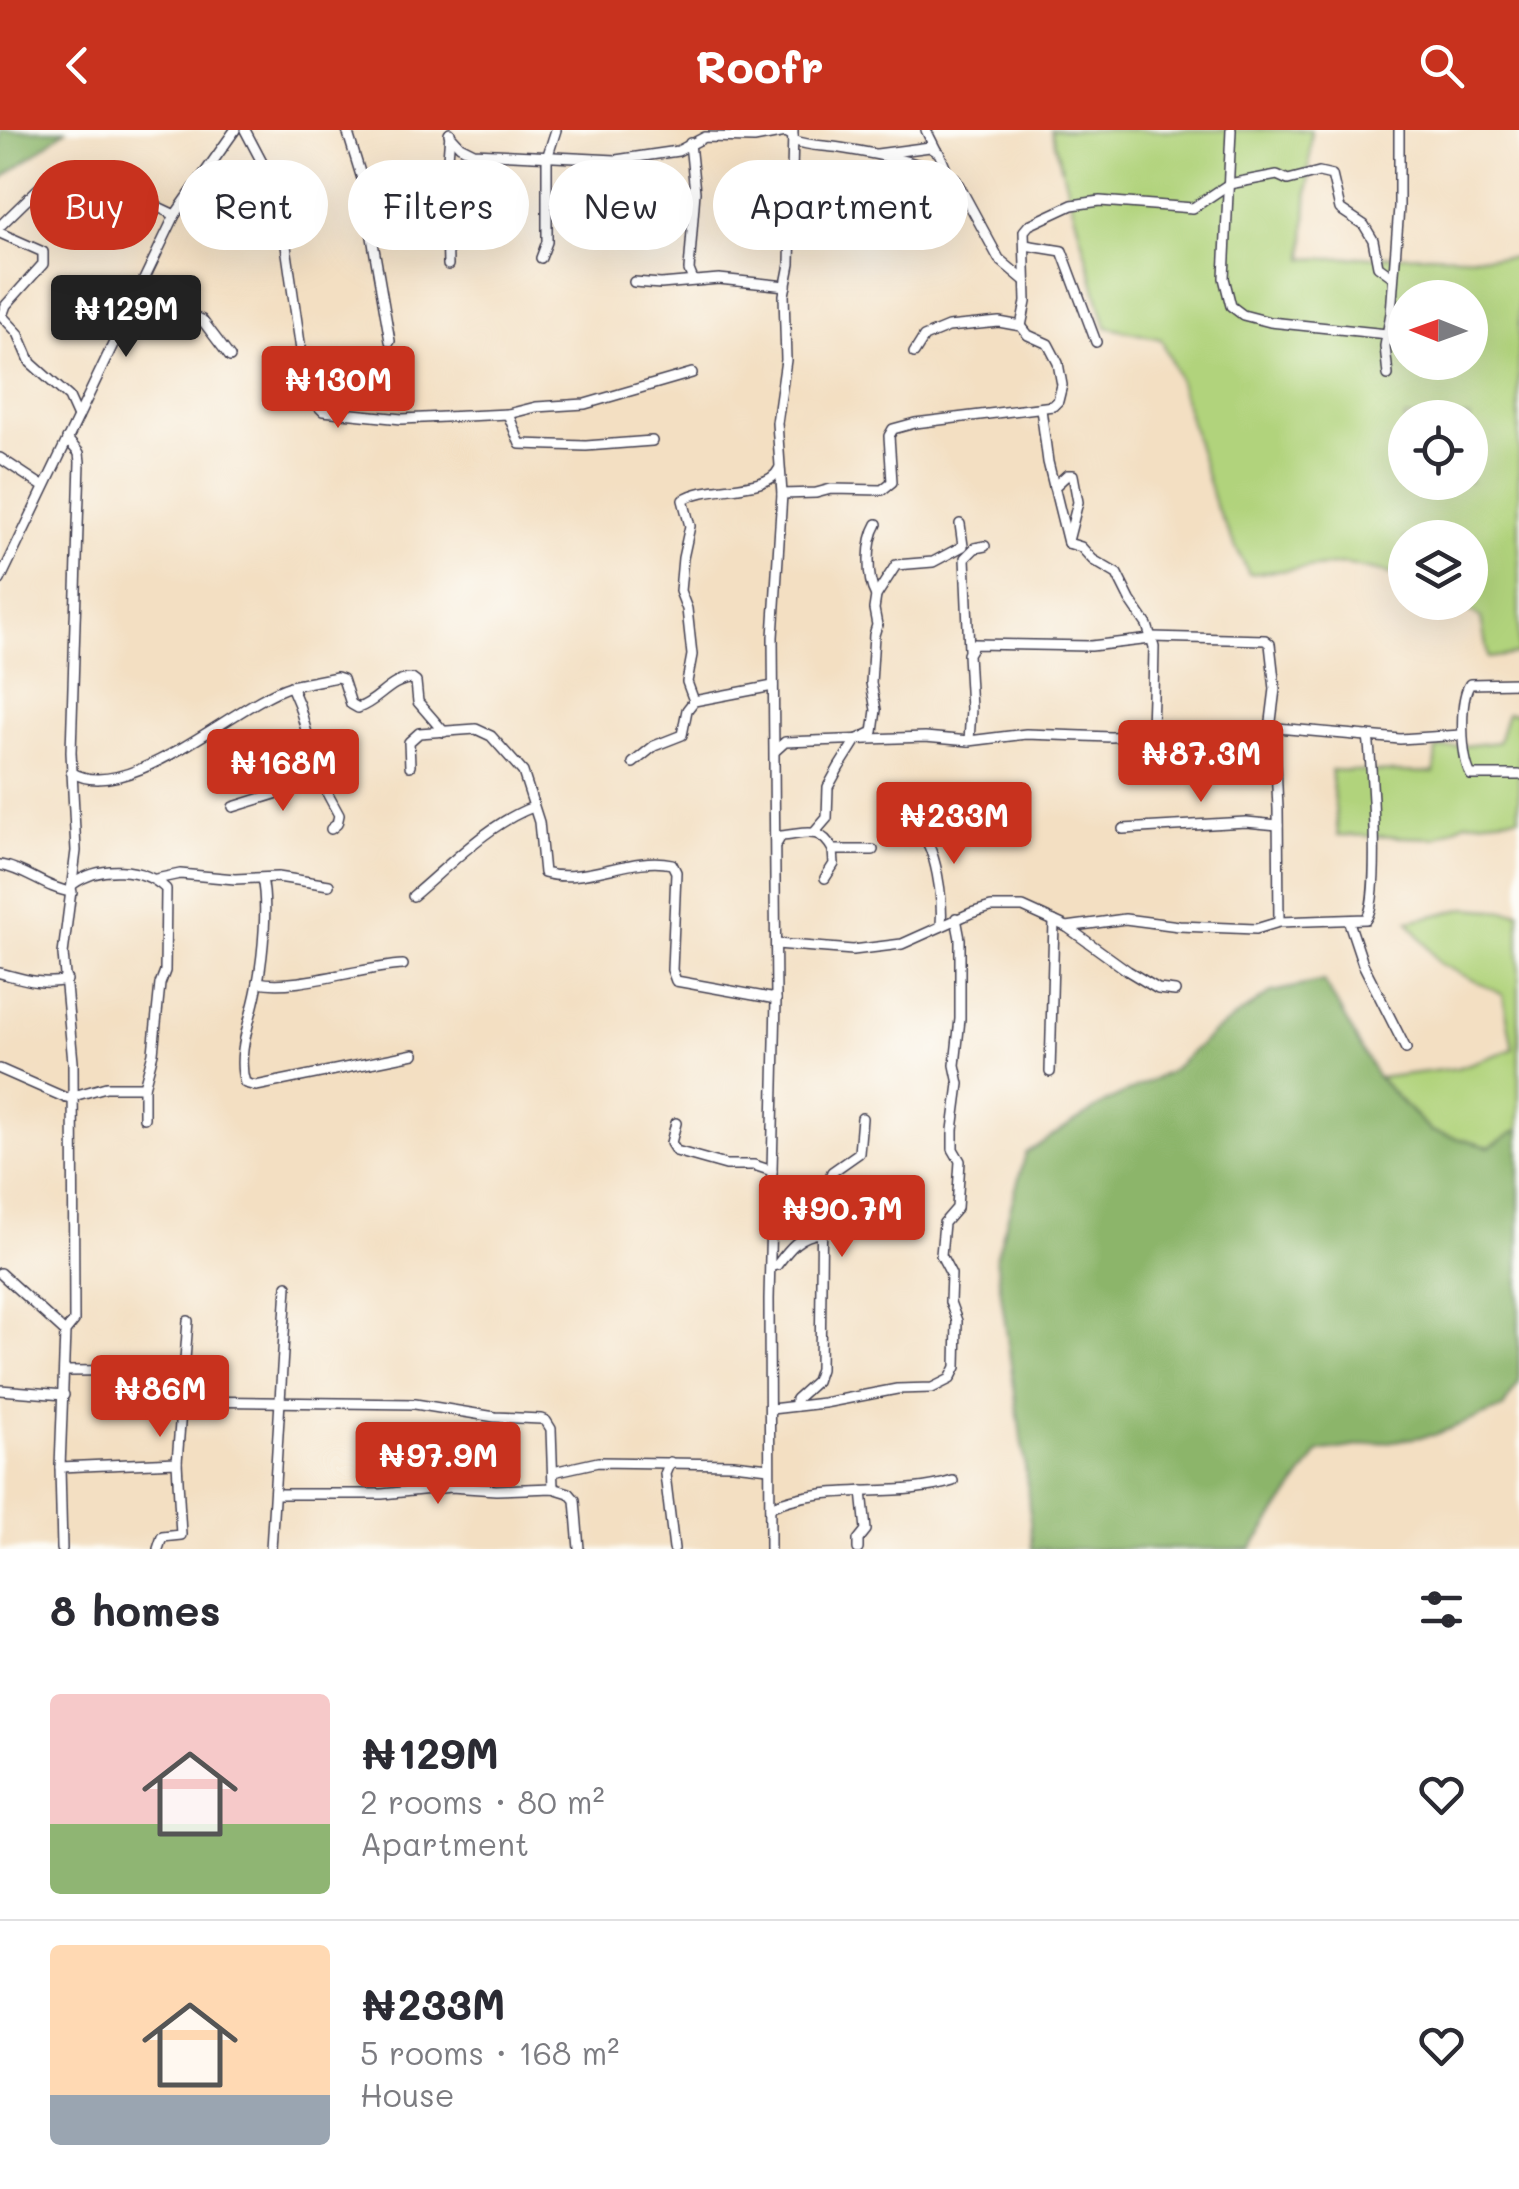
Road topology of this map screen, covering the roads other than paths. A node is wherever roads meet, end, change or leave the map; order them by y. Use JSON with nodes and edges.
{"nodes":[{"id":1,"x":235,"y":130,"type":"edge"},
{"id":2,"x":246,"y":130,"type":"edge"},
{"id":3,"x":347,"y":130,"type":"edge"},
{"id":4,"x":556,"y":130,"type":"edge"},
{"id":5,"x":926,"y":130,"type":"edge"},
{"id":6,"x":1231,"y":130,"type":"edge"},
{"id":7,"x":1398,"y":130,"type":"edge"},
{"id":8,"x":450,"y":132,"type":"edge"},
{"id":9,"x":793,"y":135,"type":"edge"},
{"id":10,"x":695,"y":137,"type":"edge"},
{"id":11,"x":936,"y":150,"type":"junction"},
{"id":12,"x":870,"y":155,"type":"junction"},
{"id":13,"x":547,"y":158,"type":"junction"},
{"id":14,"x":899,"y":160,"type":"edge"},
{"id":15,"x":941,"y":160,"type":"edge"},
{"id":16,"x":1229,"y":184,"type":"junction"},
{"id":17,"x":968,"y":198,"type":"edge"},
{"id":18,"x":175,"y":216,"type":"junction"},
{"id":19,"x":0,"y":226,"type":"edge"},
{"id":20,"x":0,"y":234,"type":"edge"},
{"id":21,"x":1025,"y":245,"type":"junction"},
{"id":22,"x":540,"y":258,"type":"dead end"},
{"id":23,"x":448,"y":264,"type":"dead end"},
{"id":24,"x":1023,"y":275,"type":"junction"},
{"id":25,"x":1393,"y":278,"type":"junction"},
{"id":26,"x":693,"y":280,"type":"junction"},
{"id":27,"x":634,"y":282,"type":"dead end"},
{"id":28,"x":786,"y":286,"type":"junction"},
{"id":29,"x":139,"y":290,"type":"junction"},
{"id":30,"x":1021,"y":326,"type":"junction"},
{"id":31,"x":1387,"y":334,"type":"junction"},
{"id":32,"x":390,"y":341,"type":"dead end"},
{"id":33,"x":1096,"y":342,"type":"dead end"},
{"id":34,"x":914,"y":353,"type":"dead end"},
{"id":35,"x":230,"y":357,"type":"dead end"},
{"id":36,"x":692,"y":373,"type":"dead end"},
{"id":37,"x":1388,"y":375,"type":"dead end"},
{"id":38,"x":1041,"y":409,"type":"junction"},
{"id":39,"x":508,"y":414,"type":"junction"},
{"id":40,"x":78,"y":418,"type":"junction"},
{"id":41,"x":68,"y":439,"type":"junction"},
{"id":42,"x":652,"y":441,"type":"dead end"},
{"id":43,"x":0,"y":458,"type":"edge"},
{"id":44,"x":780,"y":468,"type":"junction"},
{"id":45,"x":44,"y":486,"type":"junction"},
{"id":46,"x":1054,"y":486,"type":"junction"},
{"id":47,"x":782,"y":494,"type":"junction"},
{"id":48,"x":877,"y":524,"type":"dead end"},
{"id":49,"x":960,"y":524,"type":"dead end"},
{"id":50,"x":1068,"y":543,"type":"junction"},
{"id":51,"x":963,"y":546,"type":"junction"},
{"id":52,"x":985,"y":546,"type":"dead end"},
{"id":53,"x":966,"y":558,"type":"junction"},
{"id":54,"x":0,"y":580,"type":"edge"},
{"id":55,"x":876,"y":596,"type":"junction"},
{"id":56,"x":1154,"y":640,"type":"junction"},
{"id":57,"x":969,"y":650,"type":"junction"},
{"id":58,"x":1519,"y":682,"type":"edge"},
{"id":59,"x":291,"y":686,"type":"junction"},
{"id":60,"x":772,"y":686,"type":"junction"},
{"id":61,"x":694,"y":701,"type":"junction"},
{"id":62,"x":1273,"y":727,"type":"junction"},
{"id":63,"x":444,"y":732,"type":"junction"},
{"id":64,"x":776,"y":733,"type":"junction"},
{"id":65,"x":1146,"y":734,"type":"junction"},
{"id":66,"x":1368,"y":736,"type":"junction"},
{"id":67,"x":1462,"y":736,"type":"junction"},
{"id":68,"x":856,"y":740,"type":"junction"},
{"id":69,"x":968,"y":741,"type":"junction"},
{"id":70,"x":785,"y":742,"type":"junction"},
{"id":71,"x":775,"y":751,"type":"junction"},
{"id":72,"x":633,"y":763,"type":"dead end"},
{"id":73,"x":410,"y":766,"type":"dead end"},
{"id":74,"x":71,"y":772,"type":"junction"},
{"id":75,"x":1519,"y":775,"type":"edge"},
{"id":76,"x":81,"y":778,"type":"junction"},
{"id":77,"x":320,"y":780,"type":"junction"},
{"id":78,"x":71,"y":785,"type":"junction"},
{"id":79,"x":233,"y":806,"type":"dead end"},
{"id":80,"x":533,"y":807,"type":"junction"},
{"id":81,"x":1278,"y":826,"type":"junction"},
{"id":82,"x":330,"y":829,"type":"dead end"},
{"id":83,"x":917,"y":829,"type":"dead end"},
{"id":84,"x":1123,"y":829,"type":"dead end"},
{"id":85,"x":814,"y":832,"type":"junction"},
{"id":86,"x":833,"y":850,"type":"junction"},
{"id":87,"x":874,"y":850,"type":"dead end"},
{"id":88,"x":776,"y":856,"type":"junction"},
{"id":89,"x":0,"y":864,"type":"edge"},
{"id":90,"x":75,"y":866,"type":"junction"},
{"id":91,"x":86,"y":874,"type":"junction"},
{"id":92,"x":169,"y":876,"type":"junction"},
{"id":93,"x":262,"y":878,"type":"junction"},
{"id":94,"x":824,"y":878,"type":"dead end"},
{"id":95,"x":156,"y":879,"type":"junction"},
{"id":96,"x":329,"y":885,"type":"dead end"},
{"id":97,"x":72,"y":888,"type":"junction"},
{"id":98,"x":166,"y":890,"type":"junction"},
{"id":99,"x":413,"y":896,"type":"dead end"},
{"id":100,"x":956,"y":918,"type":"junction"},
{"id":101,"x":1054,"y":921,"type":"junction"},
{"id":102,"x":1279,"y":922,"type":"junction"},
{"id":103,"x":1349,"y":922,"type":"junction"},
{"id":104,"x":942,"y":926,"type":"junction"},
{"id":105,"x":1067,"y":927,"type":"junction"},
{"id":106,"x":776,"y":944,"type":"junction"},
{"id":107,"x":403,"y":965,"type":"dead end"},
{"id":108,"x":0,"y":973,"type":"edge"},
{"id":109,"x":67,"y":980,"type":"junction"},
{"id":110,"x":258,"y":982,"type":"junction"},
{"id":111,"x":1176,"y":991,"type":"dead end"},
{"id":112,"x":776,"y":999,"type":"junction"},
{"id":113,"x":1406,"y":1049,"type":"dead end"},
{"id":114,"x":414,"y":1054,"type":"dead end"},
{"id":115,"x":0,"y":1069,"type":"edge"},
{"id":116,"x":1050,"y":1072,"type":"dead end"},
{"id":117,"x":144,"y":1087,"type":"junction"},
{"id":118,"x":73,"y":1098,"type":"junction"},
{"id":119,"x":144,"y":1118,"type":"dead end"},
{"id":120,"x":862,"y":1118,"type":"dead end"},
{"id":121,"x":676,"y":1122,"type":"dead end"},
{"id":122,"x":772,"y":1171,"type":"junction"},
{"id":123,"x":821,"y":1234,"type":"junction"},
{"id":124,"x":771,"y":1266,"type":"junction"},
{"id":125,"x":0,"y":1273,"type":"edge"},
{"id":126,"x":287,"y":1286,"type":"dead end"},
{"id":127,"x":188,"y":1321,"type":"dead end"},
{"id":128,"x":62,"y":1328,"type":"junction"},
{"id":129,"x":184,"y":1370,"type":"junction"},
{"id":130,"x":66,"y":1372,"type":"junction"},
{"id":131,"x":0,"y":1390,"type":"edge"},
{"id":132,"x":64,"y":1396,"type":"junction"},
{"id":133,"x":184,"y":1401,"type":"junction"},
{"id":134,"x":279,"y":1402,"type":"junction"},
{"id":135,"x":796,"y":1406,"type":"junction"},
{"id":136,"x":771,"y":1408,"type":"junction"},
{"id":137,"x":176,"y":1462,"type":"junction"},
{"id":138,"x":670,"y":1462,"type":"junction"},
{"id":139,"x":60,"y":1466,"type":"junction"},
{"id":140,"x":769,"y":1468,"type":"junction"},
{"id":141,"x":554,"y":1472,"type":"junction"},
{"id":142,"x":953,"y":1481,"type":"dead end"},
{"id":143,"x":552,"y":1488,"type":"junction"},
{"id":144,"x":862,"y":1490,"type":"junction"},
{"id":145,"x":276,"y":1494,"type":"junction"},
{"id":146,"x":770,"y":1506,"type":"junction"},
{"id":147,"x":62,"y":1549,"type":"edge"},
{"id":148,"x":158,"y":1549,"type":"edge"},
{"id":149,"x":271,"y":1549,"type":"edge"},
{"id":150,"x":579,"y":1549,"type":"edge"},
{"id":151,"x":674,"y":1549,"type":"edge"},
{"id":152,"x":770,"y":1549,"type":"edge"},
{"id":153,"x":858,"y":1549,"type":"edge"}],
"edges":[{"from":1,"to":18,"type":"street"},
{"from":2,"to":39,"type":"street"},
{"from":3,"to":32,"type":"street"},
{"from":4,"to":13,"type":"street"},
{"from":5,"to":11,"type":"street"},
{"from":6,"to":16,"type":"street"},
{"from":7,"to":25,"type":"street"},
{"from":8,"to":13,"type":"street"},
{"from":8,"to":23,"type":"street"},
{"from":9,"to":10,"type":"street"},
{"from":9,"to":12,"type":"street"},
{"from":9,"to":28,"type":"street"},
{"from":10,"to":13,"type":"street"},
{"from":10,"to":26,"type":"street"},
{"from":11,"to":12,"type":"street"},
{"from":11,"to":15,"type":"street"},
{"from":12,"to":14,"type":"street"},
{"from":13,"to":22,"type":"street"},
{"from":16,"to":21,"type":"street"},
{"from":16,"to":25,"type":"street"},
{"from":16,"to":31,"type":"street"},
{"from":17,"to":24,"type":"street"},
{"from":18,"to":19,"type":"street"},
{"from":18,"to":29,"type":"street"},
{"from":20,"to":40,"type":"street"},
{"from":21,"to":24,"type":"street"},
{"from":21,"to":33,"type":"street"},
{"from":24,"to":30,"type":"street"},
{"from":25,"to":31,"type":"street"},
{"from":26,"to":27,"type":"street"},
{"from":26,"to":28,"type":"street"},
{"from":28,"to":44,"type":"street"},
{"from":29,"to":35,"type":"street"},
{"from":29,"to":40,"type":"street"},
{"from":30,"to":34,"type":"street"},
{"from":30,"to":38,"type":"street"},
{"from":31,"to":37,"type":"street"},
{"from":36,"to":39,"type":"street"},
{"from":38,"to":46,"type":"street"},
{"from":38,"to":47,"type":"street"},
{"from":39,"to":42,"type":"street"},
{"from":40,"to":41,"type":"street"},
{"from":41,"to":45,"type":"street"},
{"from":41,"to":74,"type":"street"},
{"from":43,"to":45,"type":"street"},
{"from":44,"to":47,"type":"street"},
{"from":44,"to":61,"type":"street"},
{"from":45,"to":54,"type":"street"},
{"from":46,"to":50,"type":"street"},
{"from":46,"to":50,"type":"street"},
{"from":47,"to":60,"type":"street"},
{"from":48,"to":55,"type":"street"},
{"from":49,"to":51,"type":"street"},
{"from":50,"to":56,"type":"street"},
{"from":51,"to":53,"type":"street"},
{"from":51,"to":55,"type":"street"},
{"from":52,"to":53,"type":"street"},
{"from":53,"to":57,"type":"street"},
{"from":55,"to":68,"type":"street"},
{"from":56,"to":57,"type":"street"},
{"from":56,"to":62,"type":"street"},
{"from":56,"to":65,"type":"street"},
{"from":57,"to":69,"type":"street"},
{"from":58,"to":67,"type":"street"},
{"from":59,"to":63,"type":"street"},
{"from":59,"to":76,"type":"street"},
{"from":59,"to":77,"type":"street"},
{"from":60,"to":61,"type":"street"},
{"from":60,"to":64,"type":"street"},
{"from":61,"to":72,"type":"street"},
{"from":62,"to":65,"type":"street"},
{"from":62,"to":66,"type":"street"},
{"from":62,"to":81,"type":"street"},
{"from":63,"to":73,"type":"street"},
{"from":63,"to":80,"type":"street"},
{"from":64,"to":70,"type":"street"},
{"from":64,"to":71,"type":"street"},
{"from":65,"to":69,"type":"street"},
{"from":66,"to":67,"type":"street"},
{"from":66,"to":103,"type":"street"},
{"from":67,"to":75,"type":"street"},
{"from":68,"to":69,"type":"street"},
{"from":68,"to":70,"type":"street"},
{"from":68,"to":85,"type":"street"},
{"from":70,"to":71,"type":"street"},
{"from":71,"to":88,"type":"street"},
{"from":74,"to":76,"type":"street"},
{"from":74,"to":78,"type":"street"},
{"from":76,"to":78,"type":"street"},
{"from":77,"to":79,"type":"street"},
{"from":77,"to":82,"type":"street"},
{"from":78,"to":90,"type":"street"},
{"from":80,"to":99,"type":"street"},
{"from":80,"to":112,"type":"street"},
{"from":81,"to":84,"type":"street"},
{"from":81,"to":102,"type":"street"},
{"from":83,"to":104,"type":"street"},
{"from":85,"to":86,"type":"street"},
{"from":85,"to":88,"type":"street"},
{"from":86,"to":87,"type":"street"},
{"from":86,"to":94,"type":"street"},
{"from":88,"to":106,"type":"street"},
{"from":89,"to":97,"type":"street"},
{"from":90,"to":91,"type":"street"},
{"from":90,"to":97,"type":"street"},
{"from":91,"to":95,"type":"street"},
{"from":91,"to":97,"type":"street"},
{"from":92,"to":93,"type":"street"},
{"from":92,"to":95,"type":"street"},
{"from":92,"to":98,"type":"street"},
{"from":93,"to":96,"type":"street"},
{"from":93,"to":110,"type":"street"},
{"from":95,"to":98,"type":"street"},
{"from":97,"to":109,"type":"street"},
{"from":98,"to":117,"type":"street"},
{"from":100,"to":101,"type":"street"},
{"from":100,"to":104,"type":"street"},
{"from":100,"to":135,"type":"street"},
{"from":101,"to":105,"type":"street"},
{"from":101,"to":116,"type":"street"},
{"from":102,"to":103,"type":"street"},
{"from":102,"to":105,"type":"street"},
{"from":103,"to":113,"type":"street"},
{"from":104,"to":106,"type":"street"},
{"from":105,"to":111,"type":"street"},
{"from":106,"to":112,"type":"street"},
{"from":107,"to":110,"type":"street"},
{"from":108,"to":109,"type":"street"},
{"from":109,"to":118,"type":"street"},
{"from":110,"to":114,"type":"street"},
{"from":112,"to":122,"type":"street"},
{"from":115,"to":118,"type":"street"},
{"from":117,"to":118,"type":"street"},
{"from":117,"to":119,"type":"street"},
{"from":118,"to":128,"type":"street"},
{"from":120,"to":123,"type":"street"},
{"from":121,"to":122,"type":"street"},
{"from":122,"to":124,"type":"street"},
{"from":123,"to":124,"type":"street"},
{"from":123,"to":135,"type":"street"},
{"from":124,"to":136,"type":"street"},
{"from":125,"to":128,"type":"street"},
{"from":126,"to":134,"type":"street"},
{"from":127,"to":129,"type":"street"},
{"from":128,"to":130,"type":"street"},
{"from":129,"to":130,"type":"street"},
{"from":129,"to":133,"type":"street"},
{"from":130,"to":132,"type":"street"},
{"from":131,"to":132,"type":"street"},
{"from":132,"to":139,"type":"street"},
{"from":133,"to":134,"type":"street"},
{"from":133,"to":137,"type":"street"},
{"from":134,"to":141,"type":"street"},
{"from":134,"to":145,"type":"street"},
{"from":135,"to":136,"type":"street"},
{"from":136,"to":140,"type":"street"},
{"from":137,"to":139,"type":"street"},
{"from":137,"to":148,"type":"street"},
{"from":138,"to":140,"type":"street"},
{"from":138,"to":141,"type":"street"},
{"from":138,"to":151,"type":"street"},
{"from":139,"to":147,"type":"street"},
{"from":140,"to":146,"type":"street"},
{"from":141,"to":143,"type":"street"},
{"from":142,"to":144,"type":"street"},
{"from":143,"to":145,"type":"street"},
{"from":143,"to":150,"type":"street"},
{"from":144,"to":146,"type":"street"},
{"from":144,"to":153,"type":"street"},
{"from":145,"to":149,"type":"street"},
{"from":146,"to":152,"type":"street"}]}
